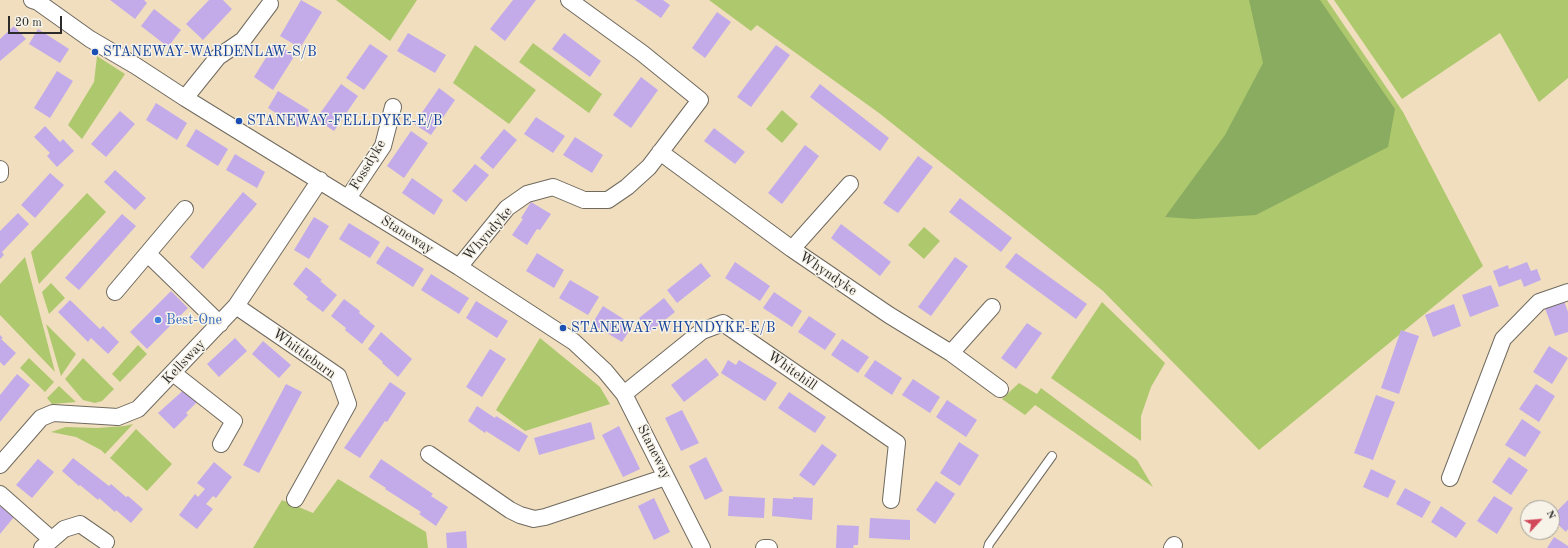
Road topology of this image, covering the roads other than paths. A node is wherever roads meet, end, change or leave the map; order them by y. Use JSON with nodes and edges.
{"nodes":[{"id":1,"x":32,"y":0,"type":"edge"},
{"id":2,"x":569,"y":0,"type":"edge"},
{"id":3,"x":270,"y":4,"type":"dead end"},
{"id":4,"x":186,"y":98,"type":"junction"},
{"id":5,"x":393,"y":107,"type":"dead end"},
{"id":6,"x":660,"y":152,"type":"junction"},
{"id":7,"x":0,"y":169,"type":"edge"},
{"id":8,"x":0,"y":174,"type":"edge"},
{"id":9,"x":320,"y":180,"type":"junction"},
{"id":10,"x":850,"y":184,"type":"dead end"},
{"id":11,"x":348,"y":198,"type":"junction"},
{"id":12,"x":185,"y":209,"type":"dead end"},
{"id":13,"x":792,"y":249,"type":"junction"},
{"id":14,"x":148,"y":254,"type":"junction"},
{"id":15,"x":459,"y":267,"type":"junction"},
{"id":16,"x":115,"y":292,"type":"dead end"},
{"id":17,"x":1568,"y":292,"type":"edge"},
{"id":18,"x":236,"y":306,"type":"junction"},
{"id":19,"x":992,"y":307,"type":"dead end"},
{"id":20,"x":220,"y":324,"type":"junction"},
{"id":21,"x":951,"y":353,"type":"junction"},
{"id":22,"x":173,"y":373,"type":"junction"},
{"id":23,"x":1000,"y":389,"type":"dead end"},
{"id":24,"x":624,"y":394,"type":"junction"},
{"id":25,"x":221,"y":444,"type":"dead end"},
{"id":26,"x":429,"y":454,"type":"dead end"},
{"id":27,"x":1052,"y":456,"type":"dead end"},
{"id":28,"x":0,"y":465,"type":"edge"},
{"id":29,"x":666,"y":477,"type":"junction"},
{"id":30,"x":1450,"y":478,"type":"dead end"},
{"id":31,"x":0,"y":494,"type":"edge"},
{"id":32,"x":295,"y":499,"type":"dead end"},
{"id":33,"x":891,"y":500,"type":"dead end"},
{"id":34,"x":106,"y":542,"type":"dead end"},
{"id":35,"x":46,"y":544,"type":"edge"},
{"id":36,"x":702,"y":548,"type":"edge"},
{"id":37,"x":764,"y":548,"type":"edge"},
{"id":38,"x":769,"y":548,"type":"edge"},
{"id":39,"x":988,"y":548,"type":"edge"}],
"edges":[{"from":1,"to":4,"type":"street","name":"Staneway"},
{"from":2,"to":6,"type":"street","name":"Whyndyke"},
{"from":3,"to":4,"type":"street"},
{"from":4,"to":9,"type":"street","name":"Staneway"},
{"from":5,"to":11,"type":"street","name":"Fossdyke"},
{"from":6,"to":13,"type":"street","name":"Whyndyke"},
{"from":6,"to":15,"type":"street","name":"Whyndyke"},
{"from":7,"to":8,"type":"street"},
{"from":9,"to":11,"type":"street","name":"Staneway"},
{"from":9,"to":18,"type":"street","name":"Kellsway"},
{"from":10,"to":13,"type":"street"},
{"from":11,"to":15,"type":"street","name":"Staneway"},
{"from":12,"to":14,"type":"street"},
{"from":13,"to":21,"type":"street","name":"Whyndyke"},
{"from":14,"to":16,"type":"street"},
{"from":14,"to":20,"type":"street"},
{"from":15,"to":24,"type":"street","name":"Staneway"},
{"from":17,"to":30,"type":"street"},
{"from":18,"to":20,"type":"street","name":"Kellsway"},
{"from":18,"to":32,"type":"street","name":"Whittleburn"},
{"from":19,"to":21,"type":"street"},
{"from":20,"to":22,"type":"street","name":"Kellsway"},
{"from":21,"to":23,"type":"street","name":"Whyndyke"},
{"from":22,"to":25,"type":"street"},
{"from":22,"to":28,"type":"street","name":"Kellsway"},
{"from":24,"to":29,"type":"street","name":"Staneway"},
{"from":24,"to":33,"type":"street","name":"Whitehill"},
{"from":26,"to":29,"type":"street"},
{"from":27,"to":39,"type":"lane"},
{"from":29,"to":36,"type":"street","name":"Staneway"},
{"from":31,"to":35,"type":"street"},
{"from":34,"to":35,"type":"street"},
{"from":37,"to":38,"type":"street"}]}
